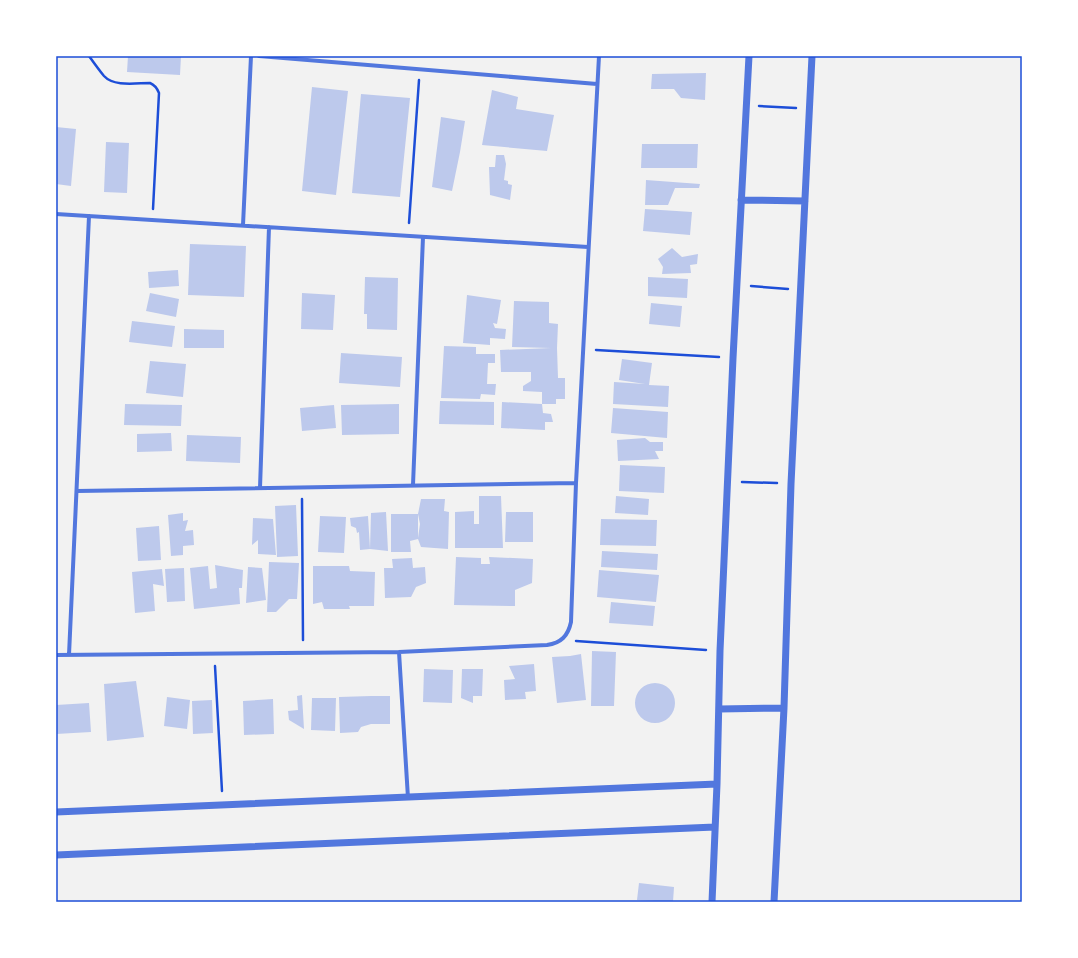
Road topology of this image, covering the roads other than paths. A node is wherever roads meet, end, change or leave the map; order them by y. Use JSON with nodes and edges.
{"nodes":[{"id":1,"x":251,"y":56,"type":"edge"},
{"id":2,"x":258,"y":56,"type":"edge"},
{"id":3,"x":599,"y":56,"type":"edge"},
{"id":4,"x":749,"y":56,"type":"edge"},
{"id":5,"x":812,"y":56,"type":"edge"},
{"id":6,"x":597,"y":84,"type":"junction"},
{"id":7,"x":741,"y":200,"type":"junction"},
{"id":8,"x":805,"y":201,"type":"junction"},
{"id":9,"x":56,"y":214,"type":"edge"},
{"id":10,"x":90,"y":216,"type":"junction"},
{"id":11,"x":243,"y":225,"type":"junction"},
{"id":12,"x":270,"y":227,"type":"junction"},
{"id":13,"x":423,"y":236,"type":"junction"},
{"id":14,"x":588,"y":247,"type":"junction"},
{"id":15,"x":576,"y":483,"type":"junction"},
{"id":16,"x":413,"y":485,"type":"junction"},
{"id":17,"x":260,"y":488,"type":"junction"},
{"id":18,"x":77,"y":491,"type":"junction"},
{"id":19,"x":399,"y":652,"type":"junction"},
{"id":20,"x":56,"y":655,"type":"edge"},
{"id":21,"x":69,"y":655,"type":"junction"},
{"id":22,"x":784,"y":708,"type":"junction"},
{"id":23,"x":719,"y":709,"type":"junction"},
{"id":24,"x":717,"y":784,"type":"junction"},
{"id":25,"x":408,"y":798,"type":"junction"},
{"id":26,"x":56,"y":812,"type":"edge"},
{"id":27,"x":716,"y":826,"type":"junction"},
{"id":28,"x":56,"y":855,"type":"edge"},
{"id":29,"x":712,"y":902,"type":"edge"},
{"id":30,"x":774,"y":902,"type":"edge"}],
"edges":[{"from":1,"to":11,"type":"street"},
{"from":2,"to":6,"type":"street"},
{"from":3,"to":6,"type":"street"},
{"from":4,"to":7,"type":"street"},
{"from":5,"to":8,"type":"street"},
{"from":6,"to":14,"type":"street"},
{"from":7,"to":8,"type":"street"},
{"from":7,"to":23,"type":"street"},
{"from":8,"to":22,"type":"street"},
{"from":9,"to":10,"type":"street"},
{"from":10,"to":11,"type":"street"},
{"from":10,"to":18,"type":"street"},
{"from":11,"to":12,"type":"street"},
{"from":12,"to":13,"type":"street"},
{"from":12,"to":17,"type":"street"},
{"from":13,"to":14,"type":"street"},
{"from":13,"to":16,"type":"street"},
{"from":14,"to":15,"type":"street"},
{"from":15,"to":16,"type":"street"},
{"from":15,"to":19,"type":"street"},
{"from":16,"to":17,"type":"street"},
{"from":17,"to":18,"type":"street"},
{"from":18,"to":21,"type":"street"},
{"from":19,"to":21,"type":"street"},
{"from":19,"to":25,"type":"street"},
{"from":20,"to":21,"type":"street"},
{"from":22,"to":23,"type":"street"},
{"from":22,"to":30,"type":"street"},
{"from":23,"to":24,"type":"street"},
{"from":24,"to":25,"type":"street"},
{"from":24,"to":27,"type":"street"},
{"from":25,"to":26,"type":"street"},
{"from":27,"to":28,"type":"street"},
{"from":27,"to":29,"type":"street"}]}
